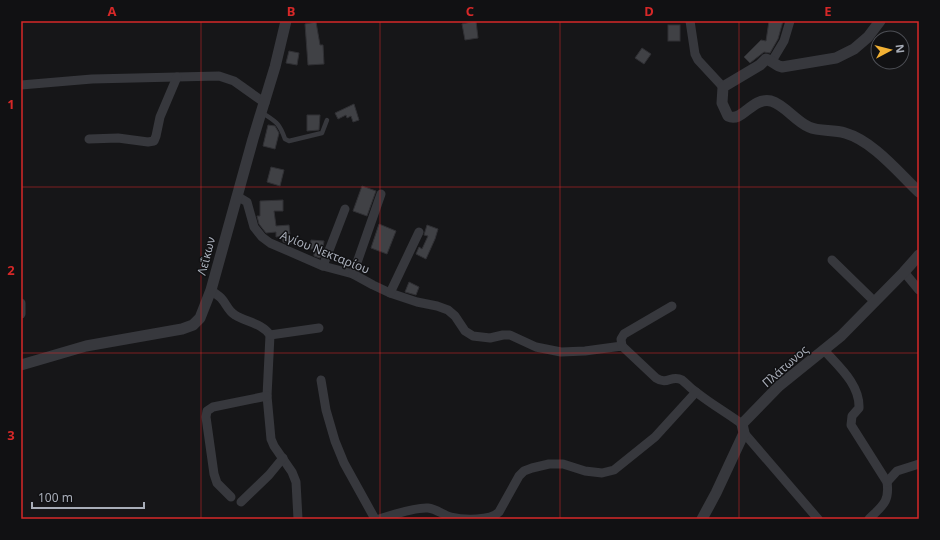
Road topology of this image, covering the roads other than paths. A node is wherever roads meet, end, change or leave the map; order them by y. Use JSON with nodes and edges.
{"nodes":[{"id":1,"x":286,"y":21,"type":"edge"},
{"id":2,"x":690,"y":21,"type":"edge"},
{"id":3,"x":790,"y":21,"type":"edge"},
{"id":4,"x":880,"y":21,"type":"edge"},
{"id":5,"x":772,"y":61,"type":"junction"},
{"id":6,"x":177,"y":77,"type":"junction"},
{"id":7,"x":21,"y":85,"type":"edge"},
{"id":8,"x":723,"y":87,"type":"junction"},
{"id":9,"x":263,"y":108,"type":"junction"},
{"id":10,"x":328,"y":120,"type":"dead end"},
{"id":11,"x":89,"y":139,"type":"dead end"},
{"id":12,"x":919,"y":192,"type":"edge"},
{"id":13,"x":381,"y":194,"type":"dead end"},
{"id":14,"x":236,"y":198,"type":"junction"},
{"id":15,"x":345,"y":209,"type":"dead end"},
{"id":16,"x":419,"y":232,"type":"dead end"},
{"id":17,"x":919,"y":255,"type":"edge"},
{"id":18,"x":832,"y":260,"type":"dead end"},
{"id":19,"x":323,"y":266,"type":"junction"},
{"id":20,"x":904,"y":272,"type":"junction"},
{"id":21,"x":353,"y":274,"type":"junction"},
{"id":22,"x":211,"y":290,"type":"junction"},
{"id":23,"x":919,"y":290,"type":"edge"},
{"id":24,"x":390,"y":292,"type":"junction"},
{"id":25,"x":875,"y":302,"type":"junction"},
{"id":26,"x":21,"y":303,"type":"edge"},
{"id":27,"x":672,"y":306,"type":"dead end"},
{"id":28,"x":21,"y":314,"type":"edge"},
{"id":29,"x":319,"y":328,"type":"dead end"},
{"id":30,"x":270,"y":335,"type":"junction"},
{"id":31,"x":622,"y":346,"type":"junction"},
{"id":32,"x":824,"y":350,"type":"junction"},
{"id":33,"x":21,"y":365,"type":"edge"},
{"id":34,"x":321,"y":380,"type":"dead end"},
{"id":35,"x":696,"y":392,"type":"junction"},
{"id":36,"x":267,"y":396,"type":"junction"},
{"id":37,"x":743,"y":428,"type":"junction"},
{"id":38,"x":283,"y":458,"type":"junction"},
{"id":39,"x":919,"y":464,"type":"edge"},
{"id":40,"x":887,"y":482,"type":"junction"},
{"id":41,"x":231,"y":497,"type":"dead end"},
{"id":42,"x":242,"y":502,"type":"dead end"},
{"id":43,"x":436,"y":510,"type":"junction"},
{"id":44,"x":298,"y":519,"type":"edge"},
{"id":45,"x":376,"y":519,"type":"edge"},
{"id":46,"x":379,"y":519,"type":"edge"},
{"id":47,"x":432,"y":519,"type":"edge"},
{"id":48,"x":702,"y":519,"type":"edge"},
{"id":49,"x":818,"y":519,"type":"edge"},
{"id":50,"x":869,"y":519,"type":"edge"}],
"edges":[{"from":1,"to":9,"type":"street","name":"Λεΐκων"},
{"from":2,"to":8,"type":"street"},
{"from":3,"to":5,"type":"street"},
{"from":4,"to":5,"type":"street"},
{"from":5,"to":8,"type":"street"},
{"from":6,"to":7,"type":"street"},
{"from":6,"to":9,"type":"street"},
{"from":6,"to":11,"type":"street"},
{"from":8,"to":12,"type":"street"},
{"from":9,"to":10,"type":"lane"},
{"from":9,"to":14,"type":"street","name":"Λεΐκων"},
{"from":13,"to":21,"type":"street"},
{"from":14,"to":19,"type":"street","name":"Αγίου Νεκταρίου"},
{"from":14,"to":22,"type":"street","name":"Λεΐκων"},
{"from":15,"to":19,"type":"street"},
{"from":16,"to":24,"type":"street"},
{"from":17,"to":20,"type":"street","name":"Πλάτωνος"},
{"from":18,"to":25,"type":"street"},
{"from":19,"to":21,"type":"street","name":"Αγίου Νεκταρίου"},
{"from":20,"to":23,"type":"street"},
{"from":20,"to":25,"type":"street","name":"Πλάτωνος"},
{"from":21,"to":24,"type":"street","name":"Αγίου Νεκταρίου"},
{"from":22,"to":30,"type":"street"},
{"from":22,"to":33,"type":"street","name":"Λεΐκων"},
{"from":24,"to":31,"type":"street","name":"Αγίου Νεκταρίου"},
{"from":25,"to":32,"type":"street","name":"Πλάτωνος"},
{"from":26,"to":28,"type":"street"},
{"from":27,"to":31,"type":"street"},
{"from":29,"to":30,"type":"street"},
{"from":30,"to":36,"type":"street"},
{"from":31,"to":35,"type":"street"},
{"from":32,"to":37,"type":"street","name":"Πλάτωνος"},
{"from":32,"to":40,"type":"street"},
{"from":34,"to":45,"type":"street"},
{"from":35,"to":37,"type":"street"},
{"from":35,"to":43,"type":"street"},
{"from":36,"to":38,"type":"street"},
{"from":36,"to":41,"type":"street"},
{"from":37,"to":48,"type":"street","name":"Πλάτωνος"},
{"from":37,"to":49,"type":"street"},
{"from":38,"to":42,"type":"street"},
{"from":38,"to":44,"type":"street"},
{"from":39,"to":40,"type":"street"},
{"from":40,"to":50,"type":"street"},
{"from":43,"to":46,"type":"street"},
{"from":43,"to":47,"type":"street"}]}
